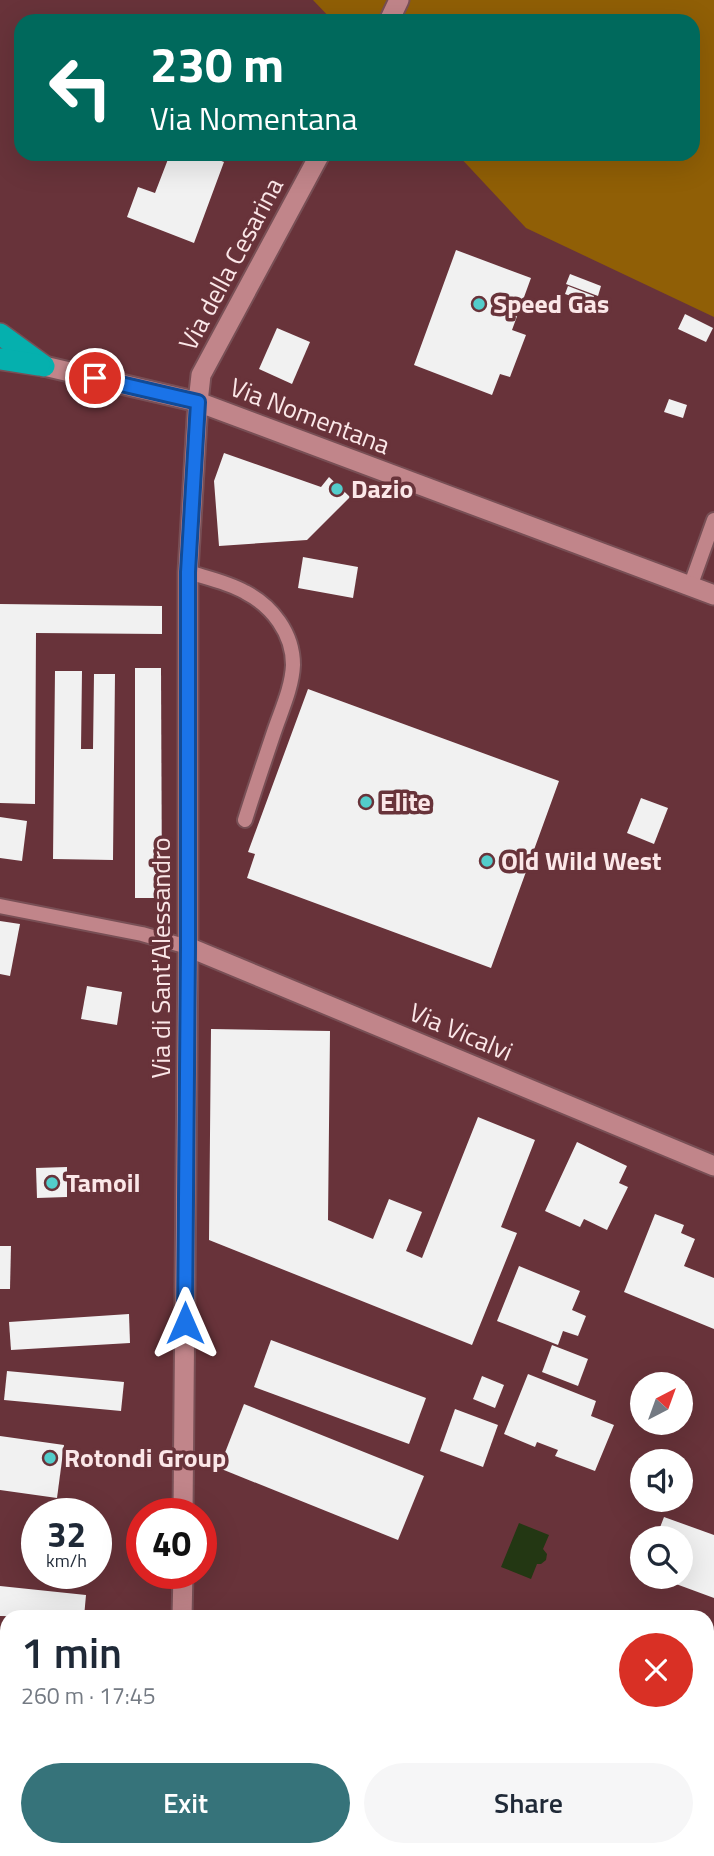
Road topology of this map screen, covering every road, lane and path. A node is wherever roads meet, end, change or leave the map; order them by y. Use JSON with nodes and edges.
{"nodes":[{"id":1,"x":316,"y":161,"type":"edge"},
{"id":2,"x":0,"y":334,"type":"edge"},
{"id":3,"x":0,"y":346,"type":"edge"},
{"id":4,"x":0,"y":359,"type":"edge"},
{"id":5,"x":44,"y":366,"type":"junction"},
{"id":6,"x":198,"y":402,"type":"junction"},
{"id":7,"x":714,"y":520,"type":"edge"},
{"id":8,"x":188,"y":572,"type":"junction"},
{"id":9,"x":690,"y":587,"type":"junction"},
{"id":10,"x":714,"y":596,"type":"edge"},
{"id":11,"x":245,"y":820,"type":"dead end"},
{"id":12,"x":0,"y":906,"type":"edge"},
{"id":13,"x":188,"y":947,"type":"junction"},
{"id":14,"x":714,"y":1166,"type":"edge"},
{"id":15,"x":183,"y":1498,"type":"edge"},
{"id":16,"x":183,"y":1589,"type":"edge"},
{"id":17,"x":182,"y":1610,"type":"edge"}],
"edges":[{"from":1,"to":6,"type":"street","name":"Via della Cesarina"},
{"from":2,"to":5,"type":"highway"},
{"from":3,"to":5,"type":"street","name":"Via Nomentana"},
{"from":4,"to":5,"type":"highway"},
{"from":5,"to":6,"type":"street","name":"Via Nomentana"},
{"from":6,"to":8,"type":"street","name":"Via di Sant'Alessandro"},
{"from":6,"to":9,"type":"street","name":"Via Nomentana"},
{"from":7,"to":9,"type":"lane"},
{"from":8,"to":11,"type":"lane"},
{"from":8,"to":13,"type":"street","name":"Via di Sant'Alessandro"},
{"from":9,"to":10,"type":"street","name":"Via Nomentana"},
{"from":12,"to":13,"type":"lane"},
{"from":13,"to":14,"type":"street","name":"Via Vicalvi"},
{"from":13,"to":15,"type":"street","name":"Via di Sant'Alessandro"},
{"from":16,"to":17,"type":"street"}]}
